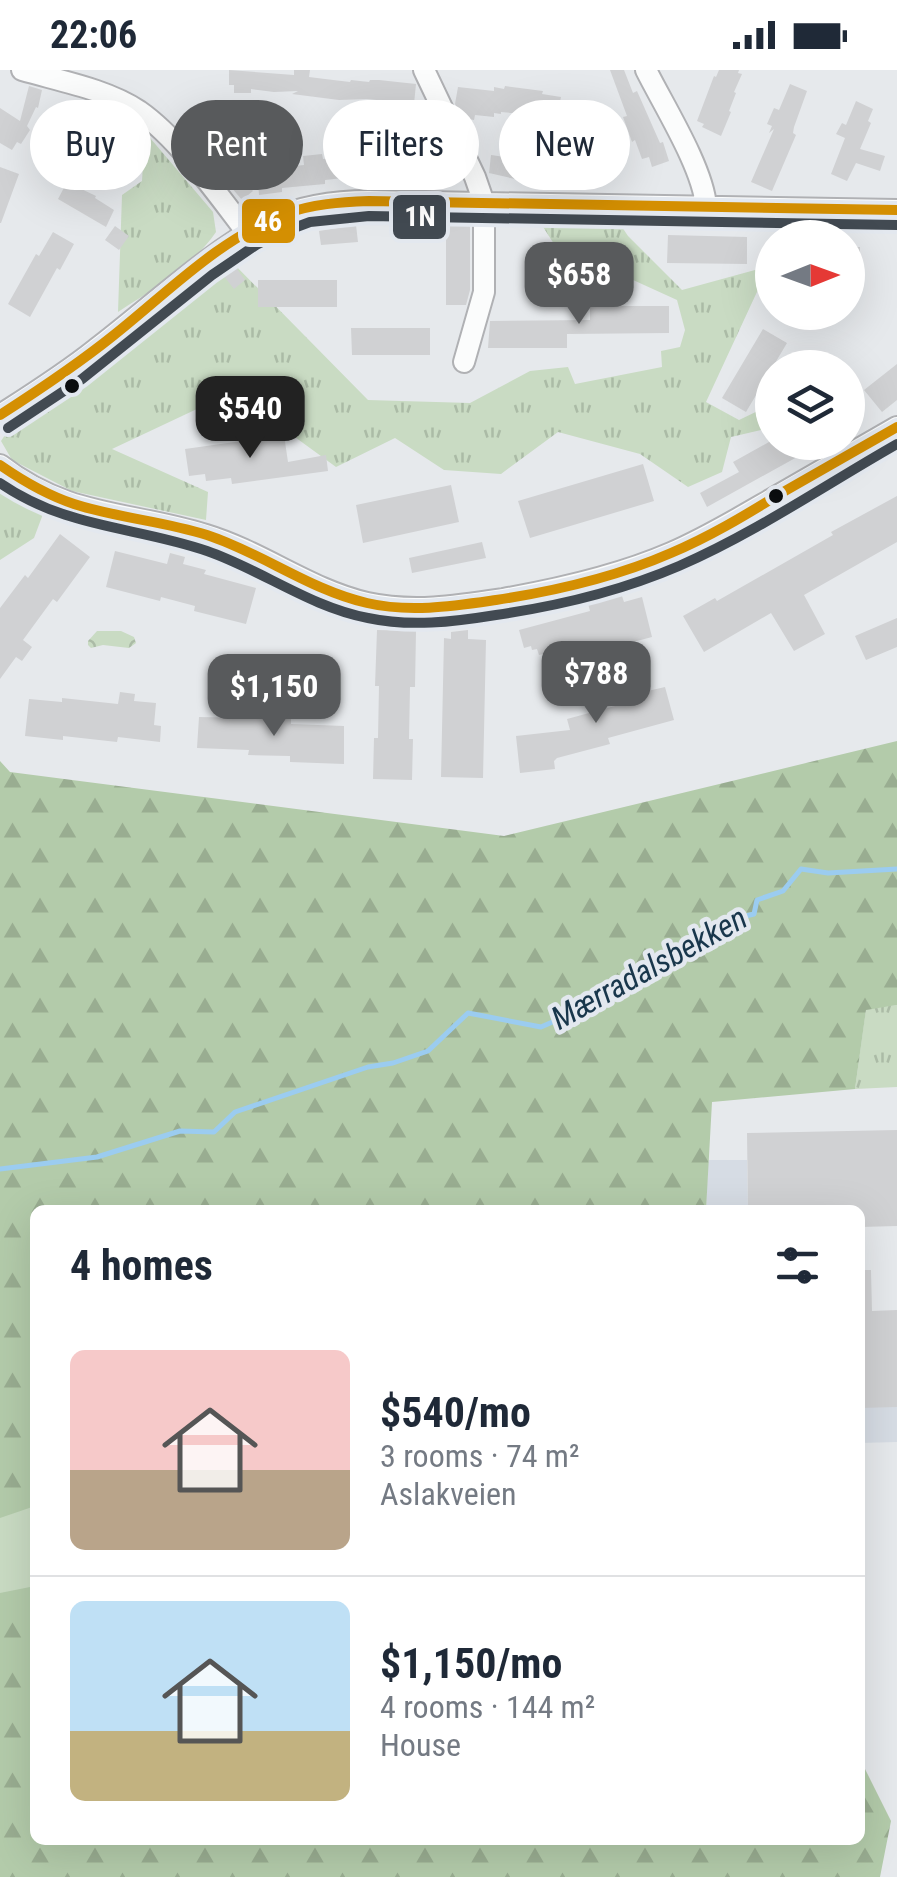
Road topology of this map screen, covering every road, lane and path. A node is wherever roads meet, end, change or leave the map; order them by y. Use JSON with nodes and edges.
{"nodes":[{"id":1,"x":22,"y":70,"type":"edge"},
{"id":2,"x":424,"y":70,"type":"edge"},
{"id":3,"x":646,"y":70,"type":"edge"},
{"id":4,"x":484,"y":202,"type":"junction"},
{"id":5,"x":706,"y":206,"type":"junction"},
{"id":6,"x":897,"y":210,"type":"edge"},
{"id":7,"x":248,"y":234,"type":"junction"},
{"id":8,"x":464,"y":362,"type":"dead end"},
{"id":9,"x":0,"y":415,"type":"edge"},
{"id":10,"x":897,"y":427,"type":"edge"},
{"id":11,"x":0,"y":465,"type":"edge"}],
"edges":[{"from":1,"to":7,"type":"street"},
{"from":2,"to":4,"type":"street"},
{"from":3,"to":5,"type":"street"},
{"from":4,"to":5,"type":"street"},
{"from":4,"to":7,"type":"street"},
{"from":4,"to":8,"type":"street"},
{"from":5,"to":6,"type":"street"},
{"from":7,"to":9,"type":"street"},
{"from":10,"to":11,"type":"street"}]}
